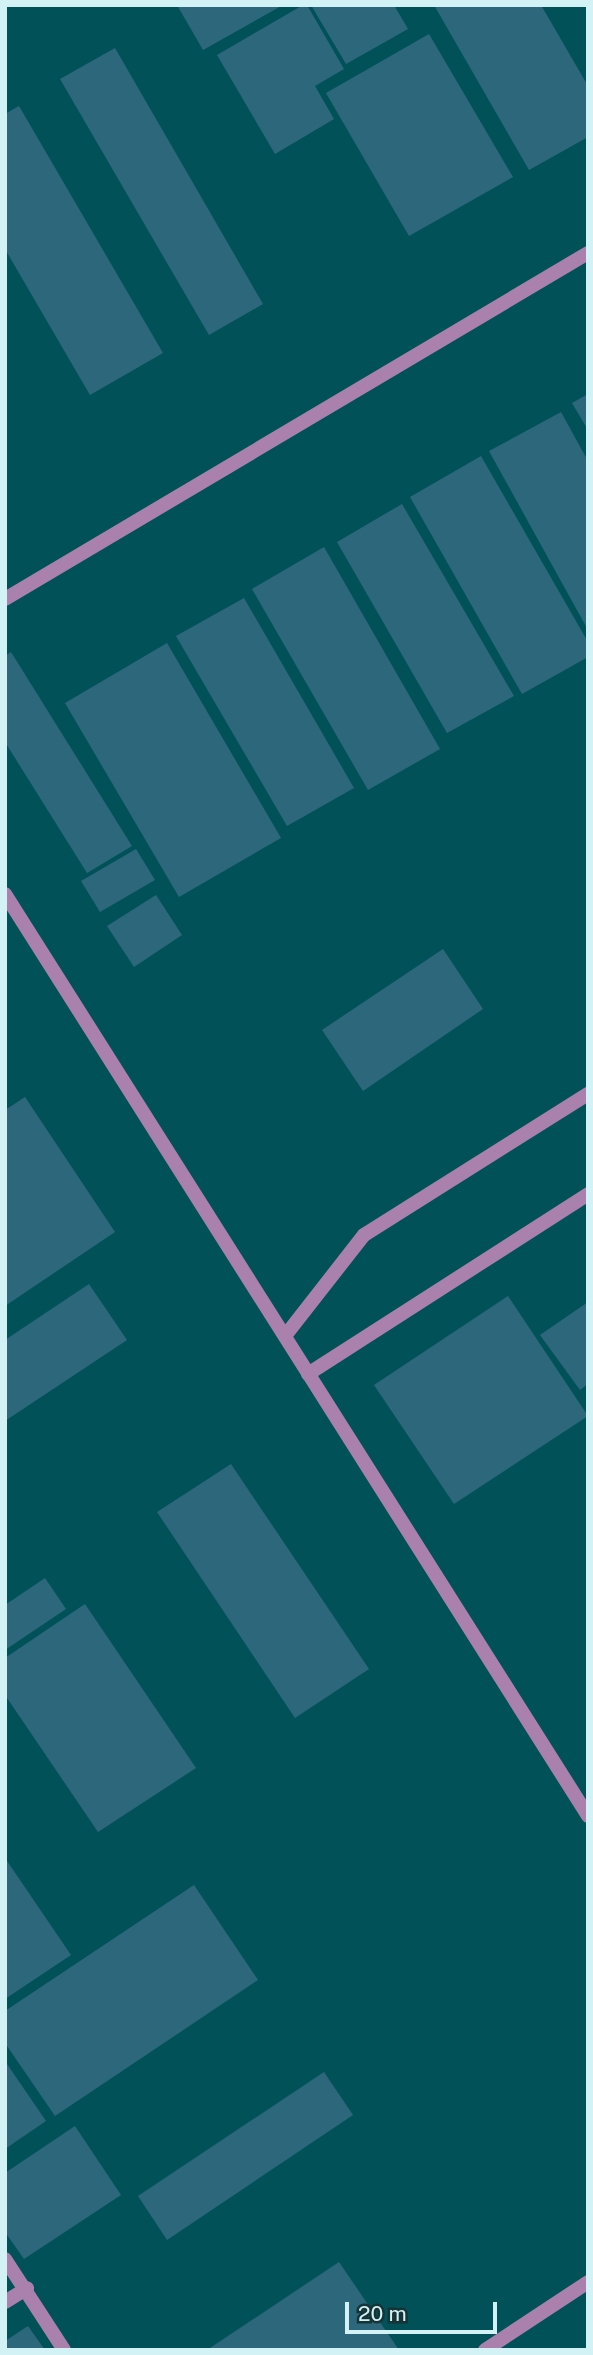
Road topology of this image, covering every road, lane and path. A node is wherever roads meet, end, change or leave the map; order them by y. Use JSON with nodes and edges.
{"nodes":[{"id":1,"x":588,"y":253,"type":"edge"},
{"id":2,"x":5,"y":599,"type":"edge"},
{"id":3,"x":5,"y":894,"type":"edge"},
{"id":4,"x":588,"y":1094,"type":"edge"},
{"id":5,"x":588,"y":1194,"type":"edge"},
{"id":6,"x":285,"y":1336,"type":"junction"},
{"id":7,"x":308,"y":1374,"type":"junction"},
{"id":8,"x":588,"y":1816,"type":"edge"},
{"id":9,"x":5,"y":2259,"type":"edge"},
{"id":10,"x":588,"y":2282,"type":"edge"},
{"id":11,"x":27,"y":2288,"type":"junction"},
{"id":12,"x":5,"y":2302,"type":"edge"},
{"id":13,"x":64,"y":2350,"type":"edge"},
{"id":14,"x":485,"y":2350,"type":"edge"}],
"edges":[{"from":1,"to":2,"type":"street"},
{"from":3,"to":6,"type":"street"},
{"from":4,"to":6,"type":"street"},
{"from":5,"to":7,"type":"street"},
{"from":6,"to":7,"type":"street"},
{"from":7,"to":8,"type":"street"},
{"from":9,"to":11,"type":"street"},
{"from":10,"to":14,"type":"street"},
{"from":11,"to":12,"type":"street"},
{"from":11,"to":13,"type":"street"}]}
